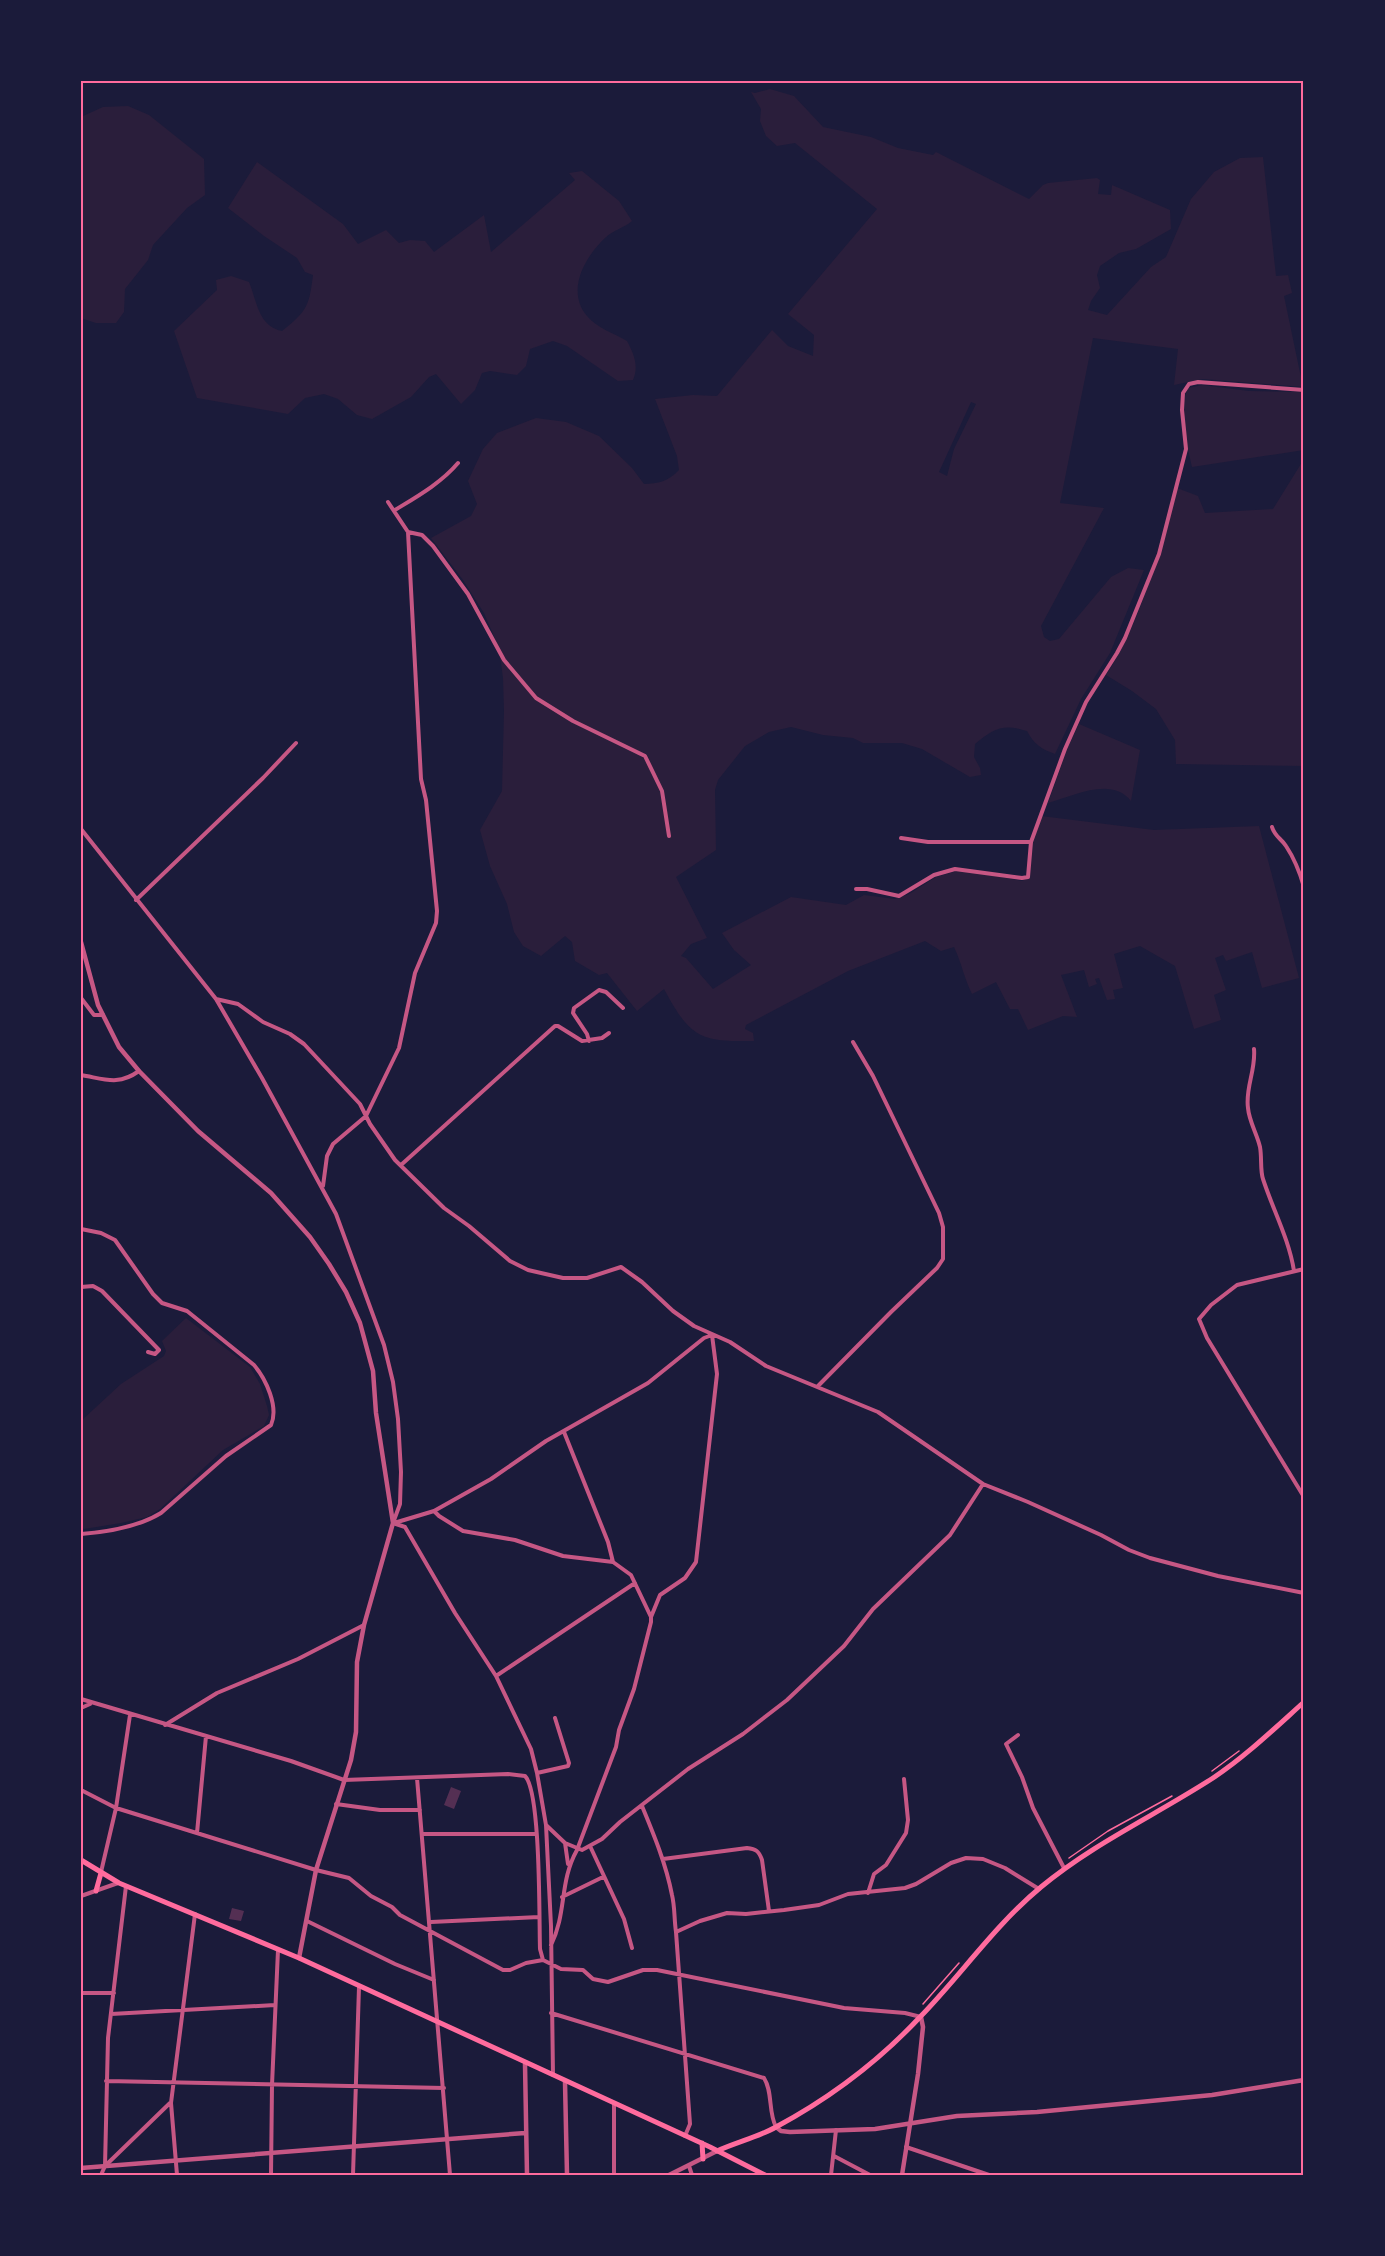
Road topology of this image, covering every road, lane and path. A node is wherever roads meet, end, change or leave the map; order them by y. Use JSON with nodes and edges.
{"nodes":[{"id":1,"x":1304,"y":390,"type":"edge"},
{"id":2,"x":458,"y":463,"type":"dead end"},
{"id":3,"x":388,"y":502,"type":"dead end"},
{"id":4,"x":395,"y":510,"type":"junction"},
{"id":5,"x":408,"y":532,"type":"junction"},
{"id":6,"x":296,"y":742,"type":"dead end"},
{"id":7,"x":1272,"y":826,"type":"dead end"},
{"id":8,"x":81,"y":829,"type":"edge"},
{"id":9,"x":669,"y":836,"type":"dead end"},
{"id":10,"x":901,"y":838,"type":"dead end"},
{"id":11,"x":1031,"y":842,"type":"junction"},
{"id":12,"x":1304,"y":887,"type":"edge"},
{"id":13,"x":856,"y":889,"type":"dead end"},
{"id":14,"x":136,"y":900,"type":"junction"},
{"id":15,"x":81,"y":942,"type":"edge"},
{"id":16,"x":81,"y":998,"type":"edge"},
{"id":17,"x":216,"y":999,"type":"junction"},
{"id":18,"x":623,"y":1008,"type":"dead end"},
{"id":19,"x":103,"y":1015,"type":"junction"},
{"id":20,"x":609,"y":1033,"type":"dead end"},
{"id":21,"x":589,"y":1041,"type":"junction"},
{"id":22,"x":853,"y":1042,"type":"dead end"},
{"id":23,"x":1254,"y":1049,"type":"dead end"},
{"id":24,"x":139,"y":1071,"type":"junction"},
{"id":25,"x":81,"y":1075,"type":"edge"},
{"id":26,"x":366,"y":1116,"type":"junction"},
{"id":27,"x":401,"y":1165,"type":"junction"},
{"id":28,"x":322,"y":1187,"type":"junction"},
{"id":29,"x":81,"y":1229,"type":"edge"},
{"id":30,"x":1304,"y":1269,"type":"edge"},
{"id":31,"x":1294,"y":1271,"type":"junction"},
{"id":32,"x":81,"y":1287,"type":"edge"},
{"id":33,"x":712,"y":1335,"type":"junction"},
{"id":34,"x":148,"y":1352,"type":"dead end"},
{"id":35,"x":818,"y":1387,"type":"junction"},
{"id":36,"x":564,"y":1432,"type":"junction"},
{"id":37,"x":983,"y":1484,"type":"junction"},
{"id":38,"x":1304,"y":1497,"type":"edge"},
{"id":39,"x":434,"y":1511,"type":"junction"},
{"id":40,"x":393,"y":1523,"type":"junction"},
{"id":41,"x":81,"y":1534,"type":"edge"},
{"id":42,"x":613,"y":1562,"type":"junction"},
{"id":43,"x":635,"y":1583,"type":"junction"},
{"id":44,"x":1304,"y":1593,"type":"edge"},
{"id":45,"x":651,"y":1617,"type":"junction"},
{"id":46,"x":364,"y":1625,"type":"junction"},
{"id":47,"x":496,"y":1676,"type":"junction"},
{"id":48,"x":81,"y":1699,"type":"edge"},
{"id":49,"x":1304,"y":1702,"type":"edge"},
{"id":50,"x":91,"y":1704,"type":"junction"},
{"id":51,"x":81,"y":1708,"type":"edge"},
{"id":52,"x":130,"y":1715,"type":"junction"},
{"id":53,"x":555,"y":1718,"type":"dead end"},
{"id":54,"x":165,"y":1725,"type":"junction"},
{"id":55,"x":1018,"y":1734,"type":"dead end"},
{"id":56,"x":206,"y":1736,"type":"junction"},
{"id":57,"x":537,"y":1773,"type":"junction"},
{"id":58,"x":417,"y":1778,"type":"junction"},
{"id":59,"x":904,"y":1779,"type":"dead end"},
{"id":60,"x":344,"y":1780,"type":"junction"},
{"id":61,"x":81,"y":1790,"type":"edge"},
{"id":62,"x":336,"y":1804,"type":"junction"},
{"id":63,"x":642,"y":1806,"type":"junction"},
{"id":64,"x":116,"y":1808,"type":"junction"},
{"id":65,"x":420,"y":1810,"type":"junction"},
{"id":66,"x":546,"y":1825,"type":"junction"},
{"id":67,"x":197,"y":1833,"type":"junction"},
{"id":68,"x":422,"y":1834,"type":"junction"},
{"id":69,"x":536,"y":1834,"type":"junction"},
{"id":70,"x":566,"y":1843,"type":"junction"},
{"id":71,"x":590,"y":1846,"type":"junction"},
{"id":72,"x":577,"y":1850,"type":"junction"},
{"id":73,"x":663,"y":1859,"type":"junction"},
{"id":74,"x":81,"y":1860,"type":"edge"},
{"id":75,"x":568,"y":1865,"type":"junction"},
{"id":76,"x":1064,"y":1868,"type":"junction"},
{"id":77,"x":316,"y":1870,"type":"junction"},
{"id":78,"x":100,"y":1873,"type":"junction"},
{"id":79,"x":603,"y":1877,"type":"junction"},
{"id":80,"x":119,"y":1883,"type":"junction"},
{"id":81,"x":126,"y":1886,"type":"junction"},
{"id":82,"x":1039,"y":1889,"type":"junction"},
{"id":83,"x":96,"y":1891,"type":"junction"},
{"id":84,"x":868,"y":1893,"type":"junction"},
{"id":85,"x":81,"y":1896,"type":"edge"},
{"id":86,"x":562,"y":1897,"type":"junction"},
{"id":87,"x":769,"y":1911,"type":"junction"},
{"id":88,"x":195,"y":1914,"type":"junction"},
{"id":89,"x":539,"y":1917,"type":"junction"},
{"id":90,"x":307,"y":1921,"type":"junction"},
{"id":91,"x":431,"y":1923,"type":"junction"},
{"id":92,"x":676,"y":1932,"type":"junction"},
{"id":93,"x":431,"y":1933,"type":"junction"},
{"id":94,"x":551,"y":1945,"type":"junction"},
{"id":95,"x":632,"y":1948,"type":"dead end"},
{"id":96,"x":279,"y":1950,"type":"junction"},
{"id":97,"x":299,"y":1958,"type":"junction"},
{"id":98,"x":543,"y":1959,"type":"junction"},
{"id":99,"x":551,"y":1963,"type":"junction"},
{"id":100,"x":680,"y":1975,"type":"junction"},
{"id":101,"x":434,"y":1980,"type":"junction"},
{"id":102,"x":359,"y":1987,"type":"junction"},
{"id":103,"x":81,"y":1993,"type":"edge"},
{"id":104,"x":114,"y":1994,"type":"junction"},
{"id":105,"x":275,"y":2006,"type":"junction"},
{"id":106,"x":183,"y":2011,"type":"junction"},
{"id":107,"x":551,"y":2013,"type":"junction"},
{"id":108,"x":111,"y":2014,"type":"junction"},
{"id":109,"x":921,"y":2017,"type":"junction"},
{"id":110,"x":438,"y":2023,"type":"junction"},
{"id":111,"x":684,"y":2054,"type":"junction"},
{"id":112,"x":525,"y":2064,"type":"junction"},
{"id":113,"x":553,"y":2077,"type":"junction"},
{"id":114,"x":1304,"y":2080,"type":"edge"},
{"id":115,"x":106,"y":2081,"type":"junction"},
{"id":116,"x":565,"y":2082,"type":"junction"},
{"id":117,"x":175,"y":2083,"type":"junction"},
{"id":118,"x":272,"y":2085,"type":"junction"},
{"id":119,"x":356,"y":2086,"type":"junction"},
{"id":120,"x":444,"y":2088,"type":"junction"},
{"id":121,"x":171,"y":2103,"type":"junction"},
{"id":122,"x":614,"y":2104,"type":"junction"},
{"id":123,"x":909,"y":2124,"type":"junction"},
{"id":124,"x":776,"y":2127,"type":"junction"},
{"id":125,"x":836,"y":2130,"type":"junction"},
{"id":126,"x":525,"y":2133,"type":"junction"},
{"id":127,"x":685,"y":2136,"type":"junction"},
{"id":128,"x":448,"y":2140,"type":"junction"},
{"id":129,"x":702,"y":2143,"type":"junction"},
{"id":130,"x":906,"y":2146,"type":"junction"},
{"id":131,"x":354,"y":2147,"type":"junction"},
{"id":132,"x":717,"y":2151,"type":"junction"},
{"id":133,"x":272,"y":2153,"type":"junction"},
{"id":134,"x":833,"y":2156,"type":"junction"},
{"id":135,"x":703,"y":2159,"type":"junction"},
{"id":136,"x":176,"y":2161,"type":"junction"},
{"id":137,"x":105,"y":2166,"type":"junction"},
{"id":138,"x":689,"y":2166,"type":"junction"},
{"id":139,"x":81,"y":2168,"type":"edge"},
{"id":140,"x":100,"y":2175,"type":"edge"},
{"id":141,"x":177,"y":2175,"type":"edge"},
{"id":142,"x":271,"y":2175,"type":"edge"},
{"id":143,"x":353,"y":2175,"type":"edge"},
{"id":144,"x":450,"y":2175,"type":"edge"},
{"id":145,"x":527,"y":2175,"type":"edge"},
{"id":146,"x":567,"y":2175,"type":"edge"},
{"id":147,"x":614,"y":2175,"type":"edge"},
{"id":148,"x":669,"y":2175,"type":"edge"},
{"id":149,"x":692,"y":2175,"type":"edge"},
{"id":150,"x":765,"y":2175,"type":"edge"},
{"id":151,"x":831,"y":2175,"type":"edge"},
{"id":152,"x":870,"y":2175,"type":"edge"},
{"id":153,"x":902,"y":2175,"type":"edge"},
{"id":154,"x":989,"y":2175,"type":"edge"}],
"edges":[{"from":1,"to":11,"type":"street"},
{"from":2,"to":4,"type":"street"},
{"from":3,"to":4,"type":"street"},
{"from":4,"to":5,"type":"street"},
{"from":5,"to":9,"type":"street"},
{"from":5,"to":26,"type":"street"},
{"from":6,"to":14,"type":"street"},
{"from":7,"to":12,"type":"street"},
{"from":8,"to":14,"type":"street"},
{"from":10,"to":11,"type":"street"},
{"from":11,"to":13,"type":"street"},
{"from":14,"to":17,"type":"street"},
{"from":15,"to":19,"type":"street"},
{"from":16,"to":19,"type":"street"},
{"from":17,"to":26,"type":"street"},
{"from":17,"to":28,"type":"street"},
{"from":18,"to":21,"type":"street"},
{"from":19,"to":24,"type":"street"},
{"from":20,"to":21,"type":"street"},
{"from":21,"to":27,"type":"street"},
{"from":22,"to":35,"type":"street"},
{"from":23,"to":31,"type":"street"},
{"from":24,"to":25,"type":"street"},
{"from":24,"to":40,"type":"street"},
{"from":26,"to":27,"type":"street"},
{"from":26,"to":28,"type":"street"},
{"from":27,"to":33,"type":"street"},
{"from":28,"to":40,"type":"street"},
{"from":29,"to":41,"type":"street"},
{"from":30,"to":31,"type":"street"},
{"from":31,"to":38,"type":"street"},
{"from":32,"to":34,"type":"street"},
{"from":33,"to":35,"type":"street"},
{"from":33,"to":36,"type":"street"},
{"from":33,"to":45,"type":"street"},
{"from":35,"to":37,"type":"street"},
{"from":36,"to":39,"type":"street"},
{"from":36,"to":42,"type":"street"},
{"from":37,"to":44,"type":"street"},
{"from":37,"to":63,"type":"street"},
{"from":39,"to":40,"type":"street"},
{"from":39,"to":42,"type":"street"},
{"from":40,"to":46,"type":"street"},
{"from":40,"to":47,"type":"street"},
{"from":42,"to":43,"type":"street"},
{"from":43,"to":45,"type":"street"},
{"from":43,"to":47,"type":"street"},
{"from":45,"to":72,"type":"street"},
{"from":46,"to":54,"type":"street"},
{"from":46,"to":60,"type":"street"},
{"from":47,"to":57,"type":"street"},
{"from":48,"to":50,"type":"street"},
{"from":49,"to":76,"type":"main road"},
{"from":50,"to":51,"type":"street"},
{"from":50,"to":52,"type":"street"},
{"from":52,"to":54,"type":"street"},
{"from":52,"to":64,"type":"street"},
{"from":53,"to":57,"type":"street"},
{"from":54,"to":56,"type":"street"},
{"from":55,"to":76,"type":"street"},
{"from":56,"to":60,"type":"street"},
{"from":56,"to":67,"type":"street"},
{"from":57,"to":66,"type":"street"},
{"from":58,"to":60,"type":"street"},
{"from":58,"to":65,"type":"street"},
{"from":58,"to":69,"type":"street"},
{"from":59,"to":84,"type":"street"},
{"from":60,"to":62,"type":"street"},
{"from":61,"to":64,"type":"street"},
{"from":62,"to":65,"type":"street"},
{"from":62,"to":77,"type":"street"},
{"from":63,"to":71,"type":"street"},
{"from":63,"to":73,"type":"street"},
{"from":64,"to":67,"type":"street"},
{"from":64,"to":78,"type":"street"},
{"from":65,"to":68,"type":"street"},
{"from":66,"to":70,"type":"street"},
{"from":66,"to":94,"type":"street"},
{"from":67,"to":77,"type":"street"},
{"from":68,"to":69,"type":"street"},
{"from":68,"to":91,"type":"street"},
{"from":69,"to":89,"type":"street"},
{"from":70,"to":72,"type":"street"},
{"from":70,"to":75,"type":"street"},
{"from":71,"to":72,"type":"street"},
{"from":71,"to":79,"type":"street"},
{"from":72,"to":75,"type":"street"},
{"from":73,"to":87,"type":"street"},
{"from":73,"to":92,"type":"street"},
{"from":74,"to":78,"type":"main road"},
{"from":75,"to":86,"type":"street"},
{"from":76,"to":82,"type":"main road"},
{"from":77,"to":90,"type":"street"},
{"from":77,"to":93,"type":"street"},
{"from":78,"to":80,"type":"main road"},
{"from":78,"to":83,"type":"main road"},
{"from":79,"to":86,"type":"street"},
{"from":79,"to":95,"type":"street"},
{"from":80,"to":81,"type":"main road"},
{"from":80,"to":83,"type":"street"},
{"from":81,"to":88,"type":"main road"},
{"from":81,"to":104,"type":"street"},
{"from":82,"to":84,"type":"street"},
{"from":82,"to":109,"type":"main road"},
{"from":83,"to":85,"type":"street"},
{"from":84,"to":87,"type":"street"},
{"from":86,"to":94,"type":"street"},
{"from":87,"to":92,"type":"street"},
{"from":88,"to":96,"type":"main road"},
{"from":88,"to":106,"type":"street"},
{"from":89,"to":91,"type":"street"},
{"from":89,"to":98,"type":"street"},
{"from":90,"to":97,"type":"street"},
{"from":90,"to":101,"type":"street"},
{"from":91,"to":93,"type":"street"},
{"from":92,"to":100,"type":"street"},
{"from":93,"to":98,"type":"street"},
{"from":93,"to":101,"type":"street"},
{"from":94,"to":99,"type":"street"},
{"from":96,"to":97,"type":"main road"},
{"from":96,"to":105,"type":"street"},
{"from":97,"to":102,"type":"main road"},
{"from":98,"to":99,"type":"street"},
{"from":99,"to":100,"type":"street"},
{"from":99,"to":107,"type":"street"},
{"from":100,"to":109,"type":"street"},
{"from":100,"to":111,"type":"street"},
{"from":101,"to":110,"type":"street"},
{"from":102,"to":110,"type":"main road"},
{"from":102,"to":119,"type":"street"},
{"from":103,"to":104,"type":"street"},
{"from":104,"to":108,"type":"street"},
{"from":105,"to":106,"type":"street"},
{"from":105,"to":118,"type":"street"},
{"from":106,"to":108,"type":"street"},
{"from":106,"to":117,"type":"street"},
{"from":107,"to":111,"type":"street"},
{"from":107,"to":113,"type":"street"},
{"from":108,"to":115,"type":"street"},
{"from":109,"to":123,"type":"street"},
{"from":109,"to":124,"type":"main road"},
{"from":110,"to":112,"type":"main road"},
{"from":110,"to":120,"type":"street"},
{"from":111,"to":124,"type":"street"},
{"from":111,"to":127,"type":"street"},
{"from":112,"to":113,"type":"main road"},
{"from":112,"to":126,"type":"street"},
{"from":113,"to":116,"type":"main road"},
{"from":114,"to":123,"type":"street"},
{"from":115,"to":117,"type":"street"},
{"from":115,"to":137,"type":"street"},
{"from":116,"to":122,"type":"main road"},
{"from":116,"to":146,"type":"street"},
{"from":117,"to":118,"type":"street"},
{"from":117,"to":121,"type":"street"},
{"from":118,"to":119,"type":"street"},
{"from":118,"to":133,"type":"street"},
{"from":119,"to":120,"type":"street"},
{"from":119,"to":131,"type":"street"},
{"from":120,"to":128,"type":"street"},
{"from":121,"to":136,"type":"street"},
{"from":121,"to":137,"type":"street"},
{"from":122,"to":127,"type":"main road"},
{"from":122,"to":147,"type":"street"},
{"from":123,"to":125,"type":"street"},
{"from":123,"to":130,"type":"street"},
{"from":124,"to":125,"type":"street"},
{"from":124,"to":132,"type":"main road"},
{"from":125,"to":134,"type":"street"},
{"from":126,"to":128,"type":"street"},
{"from":126,"to":145,"type":"street"},
{"from":127,"to":129,"type":"main road"},
{"from":128,"to":131,"type":"street"},
{"from":128,"to":144,"type":"street"},
{"from":129,"to":132,"type":"main road"},
{"from":129,"to":135,"type":"main road"},
{"from":130,"to":153,"type":"street"},
{"from":130,"to":154,"type":"street"},
{"from":131,"to":133,"type":"street"},
{"from":131,"to":143,"type":"street"},
{"from":132,"to":135,"type":"street"},
{"from":132,"to":150,"type":"main road"},
{"from":133,"to":136,"type":"street"},
{"from":133,"to":142,"type":"street"},
{"from":134,"to":151,"type":"street"},
{"from":134,"to":152,"type":"street"},
{"from":135,"to":138,"type":"street"},
{"from":136,"to":137,"type":"street"},
{"from":136,"to":141,"type":"street"},
{"from":137,"to":139,"type":"street"},
{"from":137,"to":140,"type":"street"},
{"from":138,"to":148,"type":"street"},
{"from":138,"to":149,"type":"street"}]}
